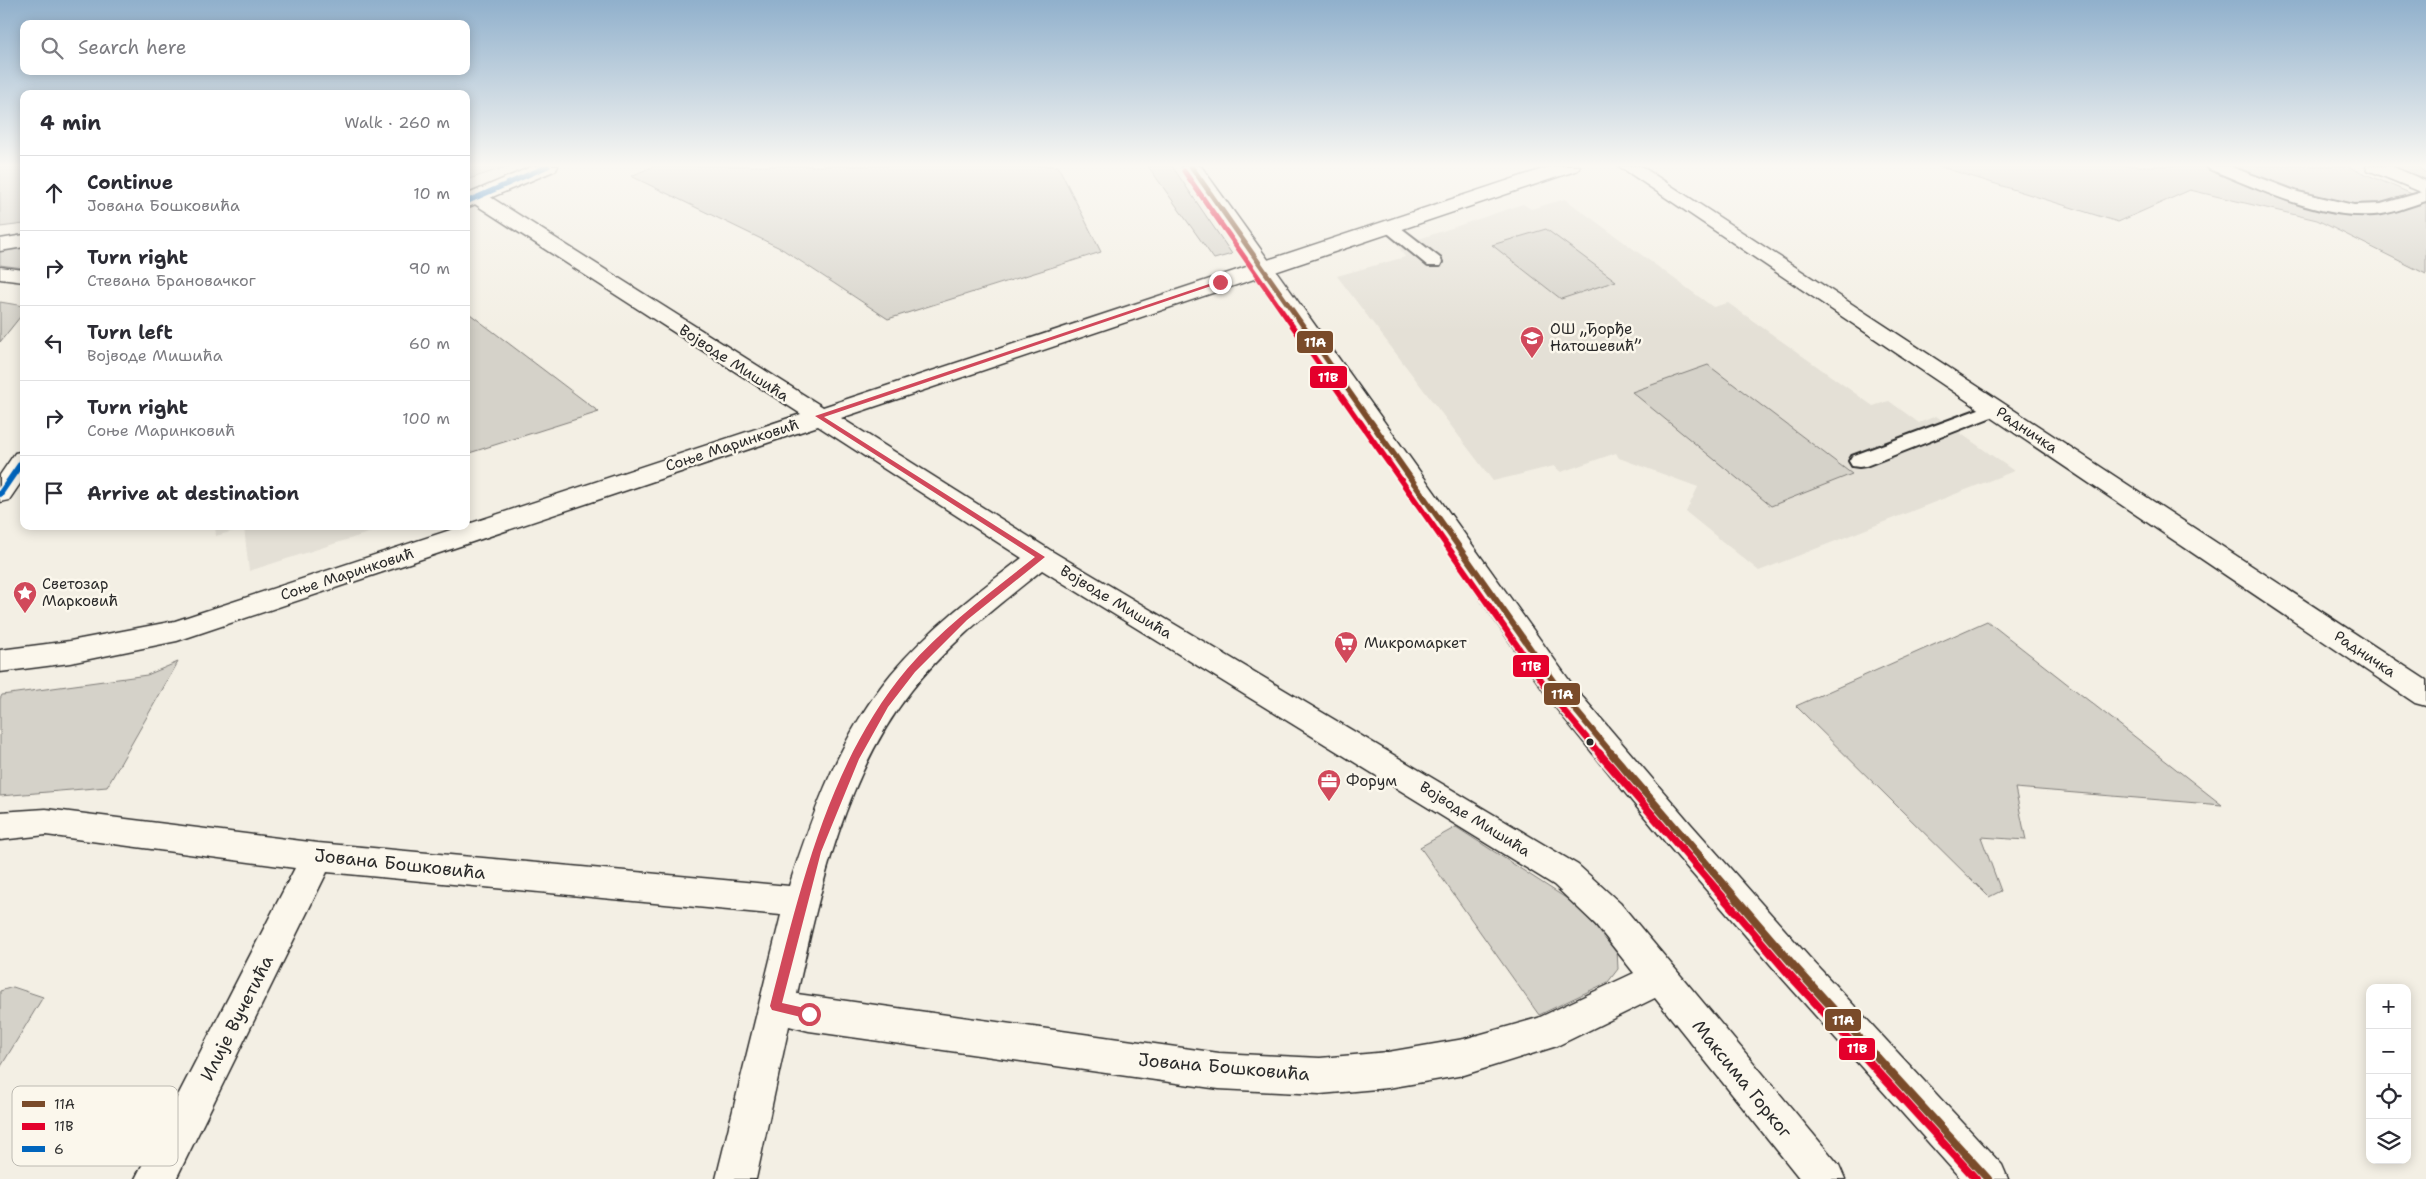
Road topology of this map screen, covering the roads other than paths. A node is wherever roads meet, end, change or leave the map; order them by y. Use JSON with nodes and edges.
{"nodes":[{"id":1,"x":505,"y":221,"type":"edge"},
{"id":2,"x":1229,"y":221,"type":"edge"},
{"id":3,"x":1408,"y":221,"type":"edge"},
{"id":4,"x":1711,"y":221,"type":"edge"},
{"id":5,"x":1390,"y":227,"type":"junction"},
{"id":6,"x":20,"y":242,"type":"edge"},
{"id":7,"x":0,"y":245,"type":"edge"},
{"id":8,"x":1434,"y":262,"type":"dead end"},
{"id":9,"x":1263,"y":269,"type":"junction"},
{"id":10,"x":0,"y":273,"type":"edge"},
{"id":11,"x":20,"y":276,"type":"edge"},
{"id":12,"x":1996,"y":409,"type":"junction"},
{"id":13,"x":818,"y":416,"type":"junction"},
{"id":14,"x":1859,"y":461,"type":"dead end"},
{"id":15,"x":20,"y":465,"type":"edge"},
{"id":16,"x":0,"y":494,"type":"edge"},
{"id":17,"x":1041,"y":557,"type":"junction"},
{"id":18,"x":0,"y":661,"type":"edge"},
{"id":19,"x":2426,"y":694,"type":"edge"},
{"id":20,"x":0,"y":826,"type":"edge"},
{"id":21,"x":318,"y":856,"type":"junction"},
{"id":22,"x":802,"y":900,"type":"junction"},
{"id":23,"x":1660,"y":978,"type":"junction"},
{"id":24,"x":776,"y":1006,"type":"junction"},
{"id":25,"x":178,"y":1133,"type":"edge"},
{"id":26,"x":162,"y":1166,"type":"edge"},
{"id":27,"x":155,"y":1179,"type":"edge"},
{"id":28,"x":736,"y":1179,"type":"edge"},
{"id":29,"x":1825,"y":1179,"type":"edge"},
{"id":30,"x":1988,"y":1179,"type":"edge"}],
"edges":[{"from":1,"to":13,"type":"street","name":"Војводе Мишића"},
{"from":2,"to":9,"type":"street"},
{"from":3,"to":5,"type":"street","name":"Соње Маринковић"},
{"from":4,"to":12,"type":"street","name":"Радничка"},
{"from":5,"to":8,"type":"lane"},
{"from":5,"to":9,"type":"street","name":"Соње Маринковић"},
{"from":6,"to":7,"type":"street"},
{"from":9,"to":13,"type":"street","name":"Соње Маринковић"},
{"from":9,"to":30,"type":"street"},
{"from":10,"to":11,"type":"street"},
{"from":12,"to":14,"type":"lane"},
{"from":12,"to":19,"type":"street","name":"Радничка"},
{"from":13,"to":17,"type":"street","name":"Војводе Мишића"},
{"from":13,"to":18,"type":"street","name":"Соње Маринковић"},
{"from":15,"to":16,"type":"street"},
{"from":17,"to":22,"type":"street"},
{"from":17,"to":23,"type":"street","name":"Војводе Мишића"},
{"from":20,"to":21,"type":"street","name":"Јована Бошковића"},
{"from":21,"to":22,"type":"street","name":"Јована Бошковића"},
{"from":21,"to":25,"type":"street","name":"Илије Вучетића"},
{"from":22,"to":24,"type":"street"},
{"from":23,"to":24,"type":"street","name":"Јована Бошковића"},
{"from":23,"to":29,"type":"street","name":"Максима Горког"},
{"from":24,"to":28,"type":"street"},
{"from":26,"to":27,"type":"street","name":"Илије Вучетића"}]}
